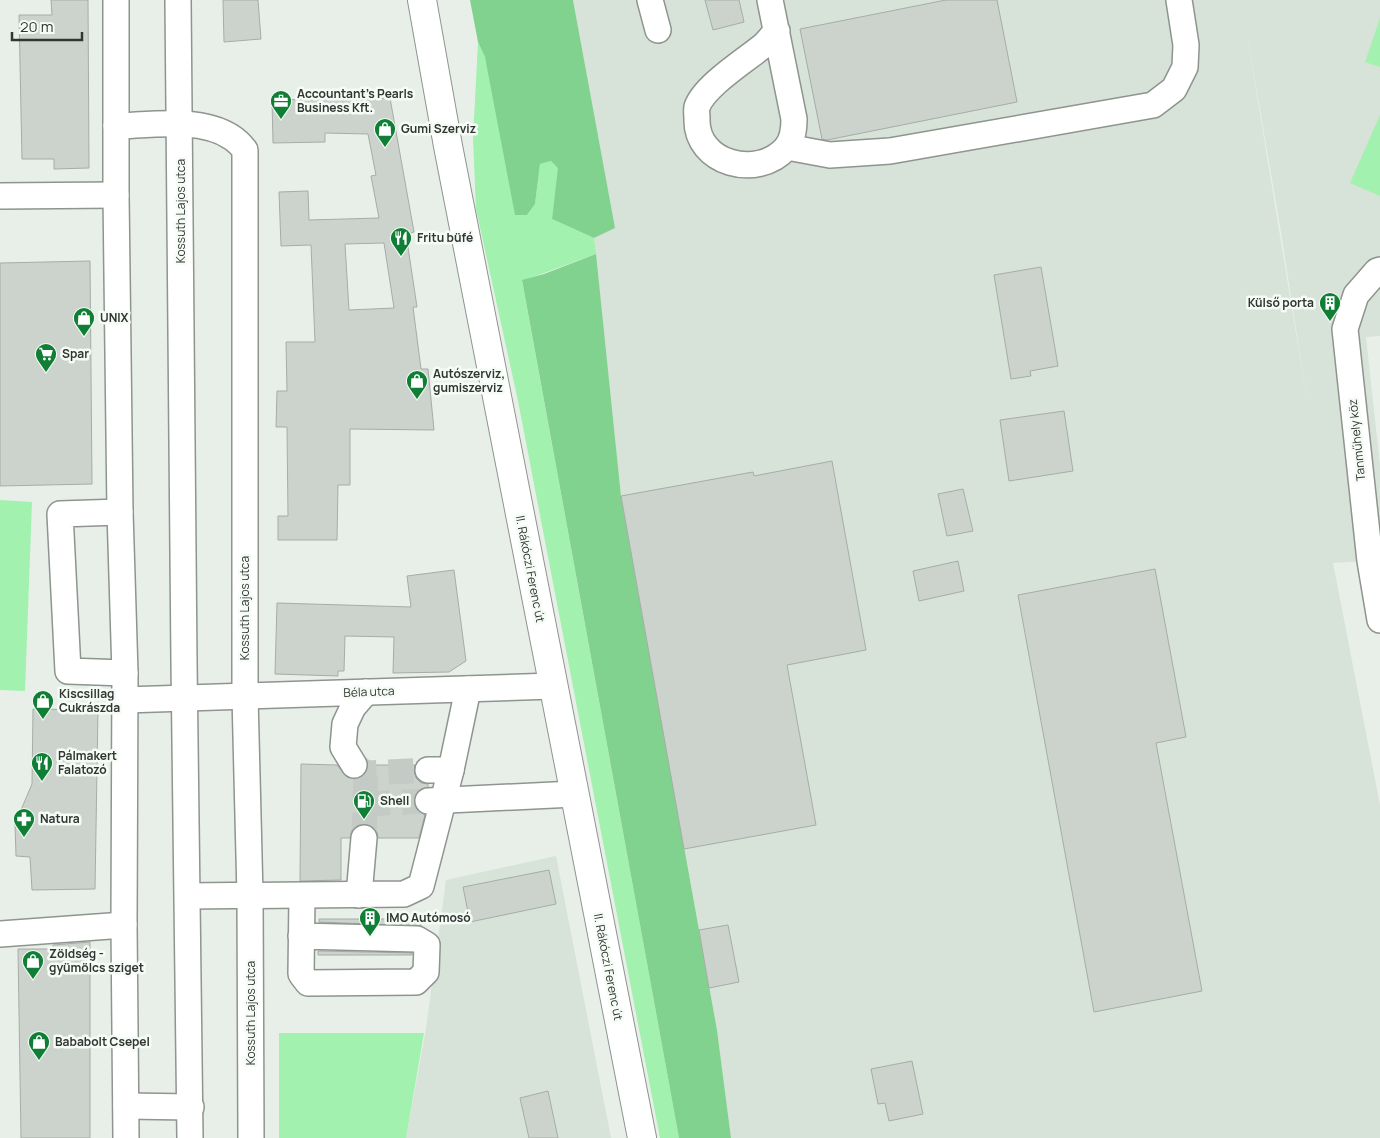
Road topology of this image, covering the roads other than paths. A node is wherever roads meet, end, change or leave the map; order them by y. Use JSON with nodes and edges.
{"nodes":[{"id":1,"x":116,"y":0,"type":"edge"},
{"id":2,"x":178,"y":0,"type":"edge"},
{"id":3,"x":422,"y":0,"type":"edge"},
{"id":4,"x":650,"y":0,"type":"edge"},
{"id":5,"x":770,"y":0,"type":"edge"},
{"id":6,"x":1179,"y":0,"type":"edge"},
{"id":7,"x":658,"y":30,"type":"dead end"},
{"id":8,"x":777,"y":31,"type":"junction"},
{"id":9,"x":181,"y":124,"type":"junction"},
{"id":10,"x":116,"y":126,"type":"junction"},
{"id":11,"x":787,"y":147,"type":"junction"},
{"id":12,"x":116,"y":195,"type":"junction"},
{"id":13,"x":0,"y":196,"type":"edge"},
{"id":14,"x":1380,"y":270,"type":"edge"},
{"id":15,"x":120,"y":512,"type":"junction"},
{"id":16,"x":1380,"y":620,"type":"edge"},
{"id":17,"x":125,"y":673,"type":"junction"},
{"id":18,"x":553,"y":686,"type":"junction"},
{"id":19,"x":468,"y":689,"type":"junction"},
{"id":20,"x":366,"y":692,"type":"junction"},
{"id":21,"x":245,"y":696,"type":"junction"},
{"id":22,"x":185,"y":698,"type":"junction"},
{"id":23,"x":125,"y":700,"type":"junction"},
{"id":24,"x":354,"y":765,"type":"tunnel mouth"},
{"id":25,"x":574,"y":794,"type":"junction"},
{"id":26,"x":435,"y":801,"type":"junction"},
{"id":27,"x":364,"y":838,"type":"tunnel mouth"},
{"id":28,"x":359,"y":895,"type":"junction"},
{"id":29,"x":188,"y":896,"type":"junction"},
{"id":30,"x":250,"y":896,"type":"junction"},
{"id":31,"x":302,"y":896,"type":"junction"},
{"id":32,"x":124,"y":926,"type":"junction"},
{"id":33,"x":0,"y":934,"type":"edge"},
{"id":34,"x":301,"y":936,"type":"junction"},
{"id":35,"x":126,"y":1106,"type":"junction"},
{"id":36,"x":191,"y":1107,"type":"junction"},
{"id":37,"x":126,"y":1138,"type":"edge"},
{"id":38,"x":190,"y":1138,"type":"edge"},
{"id":39,"x":251,"y":1138,"type":"edge"},
{"id":40,"x":642,"y":1138,"type":"edge"}],
"edges":[{"from":1,"to":10,"type":"street"},
{"from":2,"to":9,"type":"street","name":"Kossuth Lajos utca"},
{"from":3,"to":18,"type":"main road","name":"II. Rákóczi Ferenc út"},
{"from":4,"to":7,"type":"street"},
{"from":5,"to":8,"type":"street"},
{"from":6,"to":11,"type":"street"},
{"from":8,"to":11,"type":"street"},
{"from":8,"to":11,"type":"street"},
{"from":9,"to":10,"type":"street"},
{"from":9,"to":21,"type":"street","name":"Kossuth Lajos utca"},
{"from":9,"to":22,"type":"street","name":"Kossuth Lajos utca"},
{"from":10,"to":12,"type":"street"},
{"from":12,"to":13,"type":"street"},
{"from":12,"to":15,"type":"street"},
{"from":14,"to":16,"type":"street","name":"Tanműhely köz"},
{"from":15,"to":17,"type":"street"},
{"from":15,"to":17,"type":"street"},
{"from":17,"to":23,"type":"street"},
{"from":18,"to":19,"type":"street","name":"Béla utca"},
{"from":18,"to":25,"type":"main road","name":"II. Rákóczi Ferenc út"},
{"from":19,"to":20,"type":"street","name":"Béla utca"},
{"from":19,"to":26,"type":"street"},
{"from":20,"to":21,"type":"street","name":"Béla utca"},
{"from":20,"to":24,"type":"street"},
{"from":21,"to":22,"type":"street","name":"Béla utca"},
{"from":21,"to":30,"type":"street","name":"Kossuth Lajos utca"},
{"from":22,"to":23,"type":"street","name":"Béla utca"},
{"from":22,"to":29,"type":"street","name":"Kossuth Lajos utca"},
{"from":23,"to":32,"type":"street"},
{"from":25,"to":26,"type":"street"},
{"from":25,"to":40,"type":"main road","name":"II. Rákóczi Ferenc út"},
{"from":26,"to":28,"type":"street"},
{"from":27,"to":28,"type":"street"},
{"from":28,"to":31,"type":"street"},
{"from":29,"to":30,"type":"street"},
{"from":29,"to":36,"type":"street","name":"Kossuth Lajos utca"},
{"from":30,"to":31,"type":"street"},
{"from":30,"to":39,"type":"street","name":"Kossuth Lajos utca"},
{"from":31,"to":34,"type":"street"},
{"from":32,"to":33,"type":"street"},
{"from":32,"to":35,"type":"street"},
{"from":34,"to":34,"type":"street"},
{"from":35,"to":36,"type":"street"},
{"from":35,"to":37,"type":"street"},
{"from":36,"to":38,"type":"street","name":"Kossuth Lajos utca"}]}
